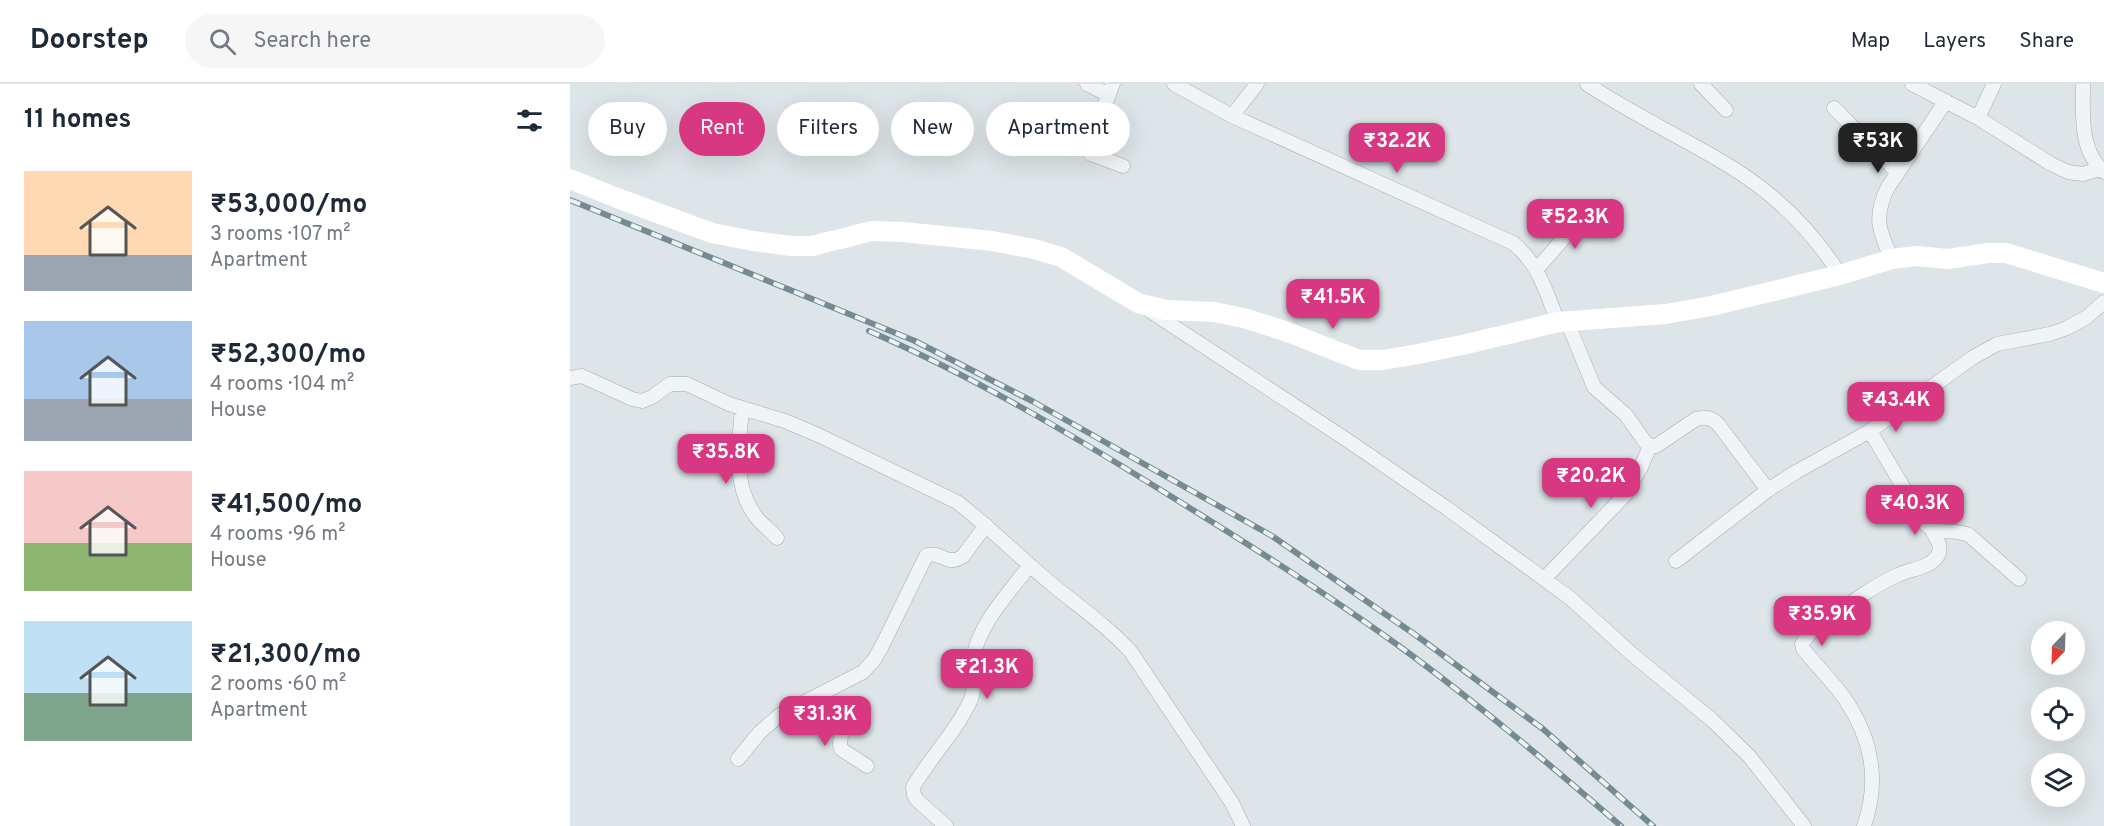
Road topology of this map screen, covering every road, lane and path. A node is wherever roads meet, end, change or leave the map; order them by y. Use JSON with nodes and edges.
{"nodes":[{"id":1,"x":1087,"y":84,"type":"edge"},
{"id":2,"x":1174,"y":84,"type":"edge"},
{"id":3,"x":1257,"y":84,"type":"edge"},
{"id":4,"x":1587,"y":84,"type":"edge"},
{"id":5,"x":1701,"y":84,"type":"edge"},
{"id":6,"x":1912,"y":84,"type":"edge"},
{"id":7,"x":1994,"y":84,"type":"edge"},
{"id":8,"x":2087,"y":86,"type":"edge"},
{"id":9,"x":1111,"y":90,"type":"edge"},
{"id":10,"x":1946,"y":101,"type":"junction"},
{"id":11,"x":1834,"y":108,"type":"dead end"},
{"id":12,"x":1726,"y":110,"type":"dead end"},
{"id":13,"x":1232,"y":116,"type":"junction"},
{"id":14,"x":1978,"y":118,"type":"junction"},
{"id":15,"x":1123,"y":166,"type":"dead end"},
{"id":16,"x":2102,"y":171,"type":"edge"},
{"id":17,"x":1898,"y":173,"type":"junction"},
{"id":18,"x":570,"y":179,"type":"edge"},
{"id":19,"x":1589,"y":209,"type":"dead end"},
{"id":20,"x":1892,"y":259,"type":"junction"},
{"id":21,"x":1537,"y":269,"type":"junction"},
{"id":22,"x":1840,"y":275,"type":"junction"},
{"id":23,"x":2104,"y":283,"type":"edge"},
{"id":24,"x":2104,"y":302,"type":"edge"},
{"id":25,"x":1138,"y":303,"type":"junction"},
{"id":26,"x":1563,"y":321,"type":"junction"},
{"id":27,"x":570,"y":378,"type":"edge"},
{"id":28,"x":742,"y":409,"type":"junction"},
{"id":29,"x":1870,"y":430,"type":"junction"},
{"id":30,"x":1650,"y":446,"type":"junction"},
{"id":31,"x":1768,"y":490,"type":"junction"},
{"id":32,"x":986,"y":525,"type":"junction"},
{"id":33,"x":1931,"y":529,"type":"junction"},
{"id":34,"x":777,"y":538,"type":"dead end"},
{"id":35,"x":1676,"y":561,"type":"dead end"},
{"id":36,"x":1030,"y":565,"type":"junction"},
{"id":37,"x":1544,"y":579,"type":"junction"},
{"id":38,"x":2019,"y":579,"type":"dead end"},
{"id":39,"x":817,"y":696,"type":"junction"},
{"id":40,"x":738,"y":759,"type":"dead end"},
{"id":41,"x":867,"y":766,"type":"dead end"},
{"id":42,"x":946,"y":826,"type":"edge"},
{"id":43,"x":1243,"y":826,"type":"edge"},
{"id":44,"x":1804,"y":826,"type":"edge"},
{"id":45,"x":1864,"y":826,"type":"edge"}],
"edges":[{"from":1,"to":9,"type":"street"},
{"from":2,"to":13,"type":"street"},
{"from":3,"to":13,"type":"street"},
{"from":4,"to":22,"type":"street"},
{"from":5,"to":12,"type":"street"},
{"from":6,"to":10,"type":"street"},
{"from":7,"to":14,"type":"street"},
{"from":8,"to":16,"type":"street"},
{"from":9,"to":15,"type":"street"},
{"from":10,"to":14,"type":"street"},
{"from":10,"to":17,"type":"street"},
{"from":11,"to":17,"type":"street"},
{"from":13,"to":21,"type":"street"},
{"from":14,"to":16,"type":"street"},
{"from":17,"to":20,"type":"street"},
{"from":18,"to":25,"type":"main road"},
{"from":19,"to":21,"type":"street"},
{"from":20,"to":22,"type":"main road"},
{"from":20,"to":23,"type":"main road"},
{"from":21,"to":26,"type":"street"},
{"from":22,"to":26,"type":"main road"},
{"from":24,"to":29,"type":"street"},
{"from":25,"to":26,"type":"main road"},
{"from":25,"to":37,"type":"street"},
{"from":26,"to":30,"type":"street"},
{"from":27,"to":28,"type":"street"},
{"from":28,"to":32,"type":"street"},
{"from":28,"to":34,"type":"street"},
{"from":29,"to":31,"type":"street"},
{"from":29,"to":33,"type":"street"},
{"from":30,"to":31,"type":"street"},
{"from":30,"to":37,"type":"street"},
{"from":31,"to":35,"type":"street"},
{"from":32,"to":36,"type":"street"},
{"from":32,"to":39,"type":"street"},
{"from":33,"to":38,"type":"street"},
{"from":33,"to":45,"type":"street"},
{"from":36,"to":42,"type":"street"},
{"from":36,"to":43,"type":"street"},
{"from":37,"to":44,"type":"street"},
{"from":39,"to":40,"type":"street"},
{"from":39,"to":41,"type":"street"}]}
